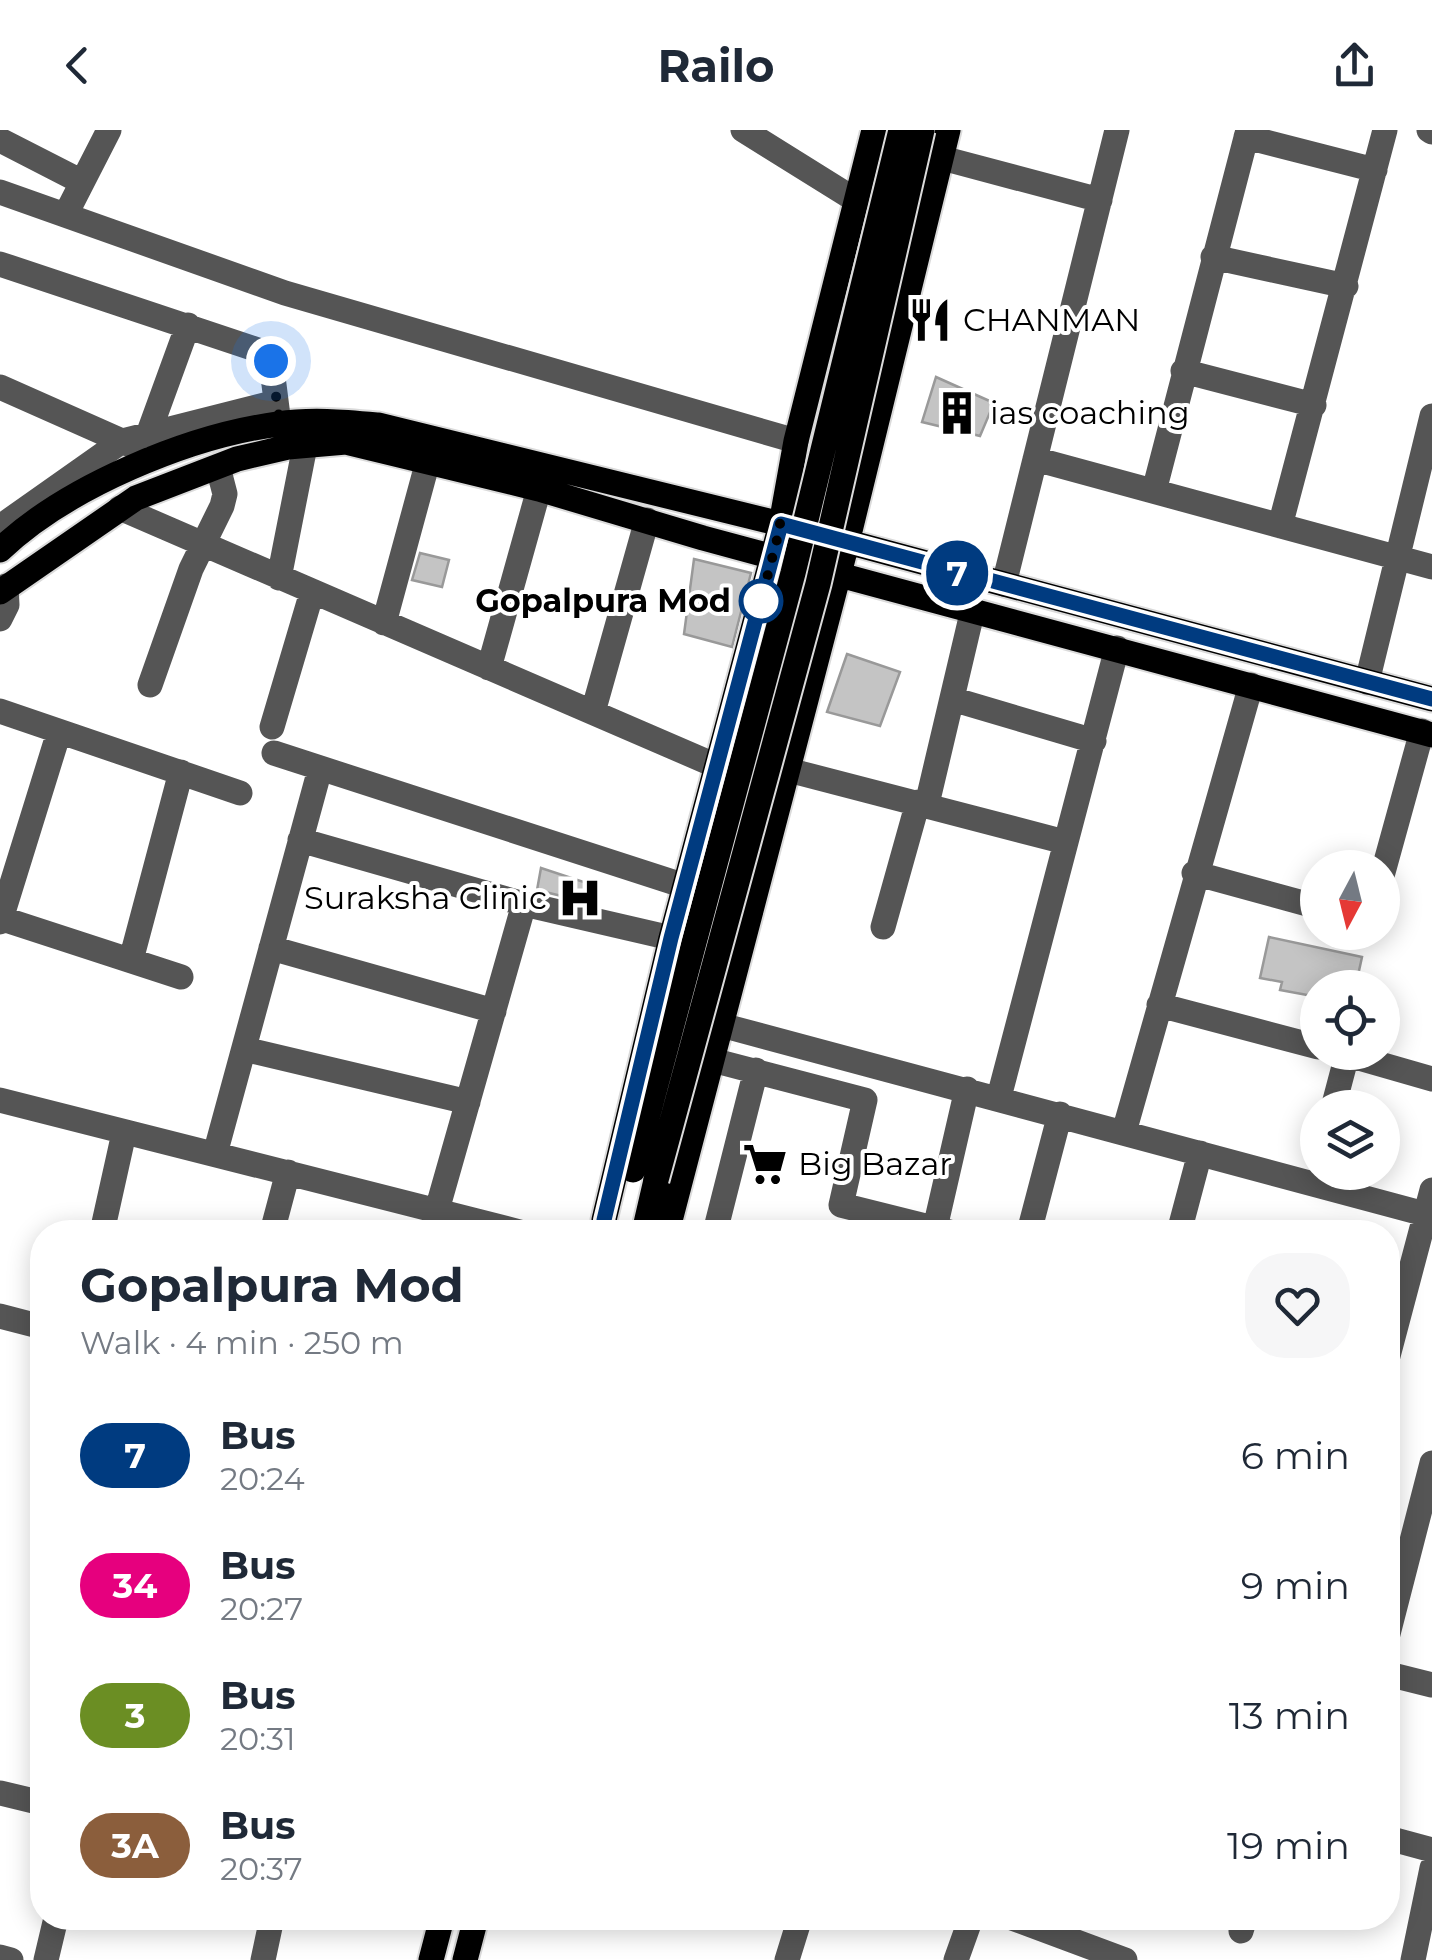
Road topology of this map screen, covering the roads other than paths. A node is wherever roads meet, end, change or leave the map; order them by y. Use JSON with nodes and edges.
{"nodes":[{"id":1,"x":109,"y":130,"type":"edge"},
{"id":2,"x":743,"y":130,"type":"edge"},
{"id":3,"x":874,"y":130,"type":"edge"},
{"id":4,"x":901,"y":130,"type":"edge"},
{"id":5,"x":922,"y":130,"type":"edge"},
{"id":6,"x":948,"y":130,"type":"edge"},
{"id":7,"x":1117,"y":130,"type":"edge"},
{"id":8,"x":1385,"y":130,"type":"edge"},
{"id":9,"x":1247,"y":134,"type":"edge"},
{"id":10,"x":0,"y":140,"type":"edge"},
{"id":11,"x":942,"y":158,"type":"junction"},
{"id":12,"x":43,"y":162,"type":"junction"},
{"id":13,"x":1375,"y":170,"type":"junction"},
{"id":14,"x":82,"y":182,"type":"junction"},
{"id":15,"x":0,"y":192,"type":"edge"},
{"id":16,"x":1100,"y":200,"type":"junction"},
{"id":17,"x":856,"y":201,"type":"junction"},
{"id":18,"x":30,"y":202,"type":"junction"},
{"id":19,"x":66,"y":214,"type":"junction"},
{"id":20,"x":1213,"y":258,"type":"junction"},
{"id":21,"x":0,"y":264,"type":"edge"},
{"id":22,"x":1346,"y":286,"type":"junction"},
{"id":23,"x":188,"y":325,"type":"junction"},
{"id":24,"x":823,"y":333,"type":"junction"},
{"id":25,"x":894,"y":350,"type":"junction"},
{"id":26,"x":1183,"y":371,"type":"junction"},
{"id":27,"x":0,"y":387,"type":"edge"},
{"id":28,"x":1314,"y":406,"type":"junction"},
{"id":29,"x":278,"y":413,"type":"junction"},
{"id":30,"x":1432,"y":416,"type":"edge"},
{"id":31,"x":149,"y":432,"type":"junction"},
{"id":32,"x":796,"y":440,"type":"junction"},
{"id":33,"x":122,"y":441,"type":"junction"},
{"id":34,"x":305,"y":446,"type":"junction"},
{"id":35,"x":1428,"y":452,"type":"edge"},
{"id":36,"x":160,"y":457,"type":"junction"},
{"id":37,"x":1035,"y":459,"type":"junction"},
{"id":38,"x":428,"y":461,"type":"junction"},
{"id":39,"x":218,"y":467,"type":"junction"},
{"id":40,"x":539,"y":489,"type":"junction"},
{"id":41,"x":1154,"y":491,"type":"junction"},
{"id":42,"x":120,"y":508,"type":"junction"},
{"id":43,"x":647,"y":520,"type":"junction"},
{"id":44,"x":781,"y":524,"type":"junction"},
{"id":45,"x":1280,"y":526,"type":"junction"},
{"id":46,"x":0,"y":527,"type":"edge"},
{"id":47,"x":202,"y":543,"type":"junction"},
{"id":48,"x":847,"y":543,"type":"junction"},
{"id":49,"x":0,"y":550,"type":"edge"},
{"id":50,"x":772,"y":556,"type":"junction"},
{"id":51,"x":1396,"y":557,"type":"junction"},
{"id":52,"x":1432,"y":567,"type":"edge"},
{"id":53,"x":839,"y":575,"type":"junction"},
{"id":54,"x":279,"y":578,"type":"junction"},
{"id":55,"x":1004,"y":584,"type":"junction"},
{"id":56,"x":3,"y":589,"type":"edge"},
{"id":57,"x":312,"y":592,"type":"junction"},
{"id":58,"x":973,"y":609,"type":"junction"},
{"id":59,"x":0,"y":619,"type":"edge"},
{"id":60,"x":384,"y":623,"type":"junction"},
{"id":61,"x":1117,"y":648,"type":"junction"},
{"id":62,"x":489,"y":668,"type":"junction"},
{"id":63,"x":1367,"y":682,"type":"junction"},
{"id":64,"x":1251,"y":684,"type":"junction"},
{"id":65,"x":150,"y":685,"type":"dead end"},
{"id":66,"x":952,"y":699,"type":"junction"},
{"id":67,"x":1432,"y":699,"type":"edge"},
{"id":68,"x":0,"y":711,"type":"edge"},
{"id":69,"x":593,"y":712,"type":"junction"},
{"id":70,"x":59,"y":732,"type":"junction"},
{"id":71,"x":1427,"y":733,"type":"edge"},
{"id":72,"x":1094,"y":741,"type":"junction"},
{"id":73,"x":719,"y":767,"type":"junction"},
{"id":74,"x":320,"y":768,"type":"junction"},
{"id":75,"x":788,"y":770,"type":"junction"},
{"id":76,"x":181,"y":772,"type":"junction"},
{"id":77,"x":240,"y":793,"type":"dead end"},
{"id":78,"x":922,"y":802,"type":"junction"},
{"id":79,"x":700,"y":839,"type":"junction"},
{"id":80,"x":300,"y":840,"type":"junction"},
{"id":81,"x":1065,"y":842,"type":"junction"},
{"id":82,"x":1390,"y":850,"type":"edge"},
{"id":83,"x":766,"y":855,"type":"junction"},
{"id":84,"x":1194,"y":873,"type":"junction"},
{"id":85,"x":688,"y":887,"type":"junction"},
{"id":86,"x":1300,"y":902,"type":"edge"},
{"id":87,"x":524,"y":904,"type":"junction"},
{"id":88,"x":0,"y":920,"type":"edge"},
{"id":89,"x":884,"y":926,"type":"dead end"},
{"id":90,"x":671,"y":938,"type":"junction"},
{"id":91,"x":271,"y":948,"type":"junction"},
{"id":92,"x":131,"y":960,"type":"junction"},
{"id":93,"x":181,"y":977,"type":"dead end"},
{"id":94,"x":1159,"y":1005,"type":"junction"},
{"id":95,"x":494,"y":1011,"type":"junction"},
{"id":96,"x":722,"y":1025,"type":"junction"},
{"id":97,"x":1300,"y":1042,"type":"edge"},
{"id":98,"x":244,"y":1049,"type":"junction"},
{"id":99,"x":712,"y":1060,"type":"junction"},
{"id":100,"x":874,"y":1064,"type":"junction"},
{"id":101,"x":1400,"y":1069,"type":"edge"},
{"id":102,"x":756,"y":1070,"type":"junction"},
{"id":103,"x":1432,"y":1078,"type":"edge"},
{"id":104,"x":967,"y":1088,"type":"junction"},
{"id":105,"x":999,"y":1097,"type":"junction"},
{"id":106,"x":0,"y":1100,"type":"edge"},
{"id":107,"x":865,"y":1100,"type":"junction"},
{"id":108,"x":468,"y":1102,"type":"junction"},
{"id":109,"x":1060,"y":1114,"type":"junction"},
{"id":110,"x":1124,"y":1132,"type":"junction"},
{"id":111,"x":124,"y":1133,"type":"junction"},
{"id":112,"x":1200,"y":1153,"type":"junction"},
{"id":113,"x":215,"y":1154,"type":"junction"},
{"id":114,"x":288,"y":1172,"type":"junction"},
{"id":115,"x":1300,"y":1172,"type":"edge"},
{"id":116,"x":644,"y":1175,"type":"junction"},
{"id":117,"x":1369,"y":1190,"type":"edge"},
{"id":118,"x":1430,"y":1207,"type":"edge"},
{"id":119,"x":446,"y":1218,"type":"edge"},
{"id":120,"x":105,"y":1220,"type":"edge"},
{"id":121,"x":275,"y":1220,"type":"edge"},
{"id":122,"x":604,"y":1220,"type":"edge"},
{"id":123,"x":623,"y":1220,"type":"edge"},
{"id":124,"x":644,"y":1220,"type":"edge"},
{"id":125,"x":669,"y":1220,"type":"edge"},
{"id":126,"x":718,"y":1220,"type":"edge"},
{"id":127,"x":911,"y":1220,"type":"edge"},
{"id":128,"x":941,"y":1220,"type":"edge"},
{"id":129,"x":1031,"y":1220,"type":"edge"},
{"id":130,"x":1182,"y":1220,"type":"edge"},
{"id":131,"x":1400,"y":1311,"type":"edge"},
{"id":132,"x":0,"y":1316,"type":"edge"},
{"id":133,"x":30,"y":1324,"type":"edge"},
{"id":134,"x":1432,"y":1462,"type":"edge"},
{"id":135,"x":1400,"y":1587,"type":"edge"},
{"id":136,"x":1400,"y":1677,"type":"edge"},
{"id":137,"x":1432,"y":1685,"type":"edge"},
{"id":138,"x":0,"y":1794,"type":"edge"},
{"id":139,"x":30,"y":1800,"type":"edge"},
{"id":140,"x":1400,"y":1841,"type":"edge"},
{"id":141,"x":1432,"y":1850,"type":"edge"},
{"id":142,"x":1432,"y":1868,"type":"edge"},
{"id":143,"x":53,"y":1930,"type":"edge"},
{"id":144,"x":270,"y":1930,"type":"edge"},
{"id":145,"x":439,"y":1930,"type":"edge"},
{"id":146,"x":473,"y":1930,"type":"edge"},
{"id":147,"x":796,"y":1930,"type":"edge"},
{"id":148,"x":967,"y":1930,"type":"edge"},
{"id":149,"x":1044,"y":1930,"type":"edge"},
{"id":150,"x":0,"y":1958,"type":"edge"},
{"id":151,"x":11,"y":1960,"type":"edge"},
{"id":152,"x":46,"y":1960,"type":"edge"},
{"id":153,"x":264,"y":1960,"type":"edge"},
{"id":154,"x":431,"y":1960,"type":"edge"},
{"id":155,"x":465,"y":1960,"type":"edge"},
{"id":156,"x":787,"y":1960,"type":"edge"},
{"id":157,"x":956,"y":1960,"type":"edge"},
{"id":158,"x":1125,"y":1960,"type":"edge"},
{"id":159,"x":1413,"y":1960,"type":"edge"}],
"edges":[{"from":1,"to":14,"type":"street"},
{"from":2,"to":17,"type":"street"},
{"from":3,"to":17,"type":"main road"},
{"from":4,"to":116,"type":"main road","bridge":true},
{"from":5,"to":116,"type":"main road","bridge":true},
{"from":6,"to":11,"type":"main road"},
{"from":7,"to":16,"type":"street"},
{"from":8,"to":13,"type":"street"},
{"from":9,"to":13,"type":"street"},
{"from":9,"to":20,"type":"street"},
{"from":10,"to":12,"type":"street"},
{"from":11,"to":16,"type":"street"},
{"from":11,"to":25,"type":"main road"},
{"from":12,"to":14,"type":"street"},
{"from":12,"to":18,"type":"street"},
{"from":13,"to":22,"type":"street"},
{"from":14,"to":19,"type":"street"},
{"from":15,"to":18,"type":"street"},
{"from":16,"to":37,"type":"street"},
{"from":17,"to":24,"type":"main road"},
{"from":18,"to":19,"type":"street"},
{"from":19,"to":32,"type":"street"},
{"from":20,"to":22,"type":"street"},
{"from":20,"to":26,"type":"street"},
{"from":21,"to":23,"type":"street"},
{"from":22,"to":28,"type":"street"},
{"from":23,"to":29,"type":"street"},
{"from":23,"to":31,"type":"street"},
{"from":24,"to":25,"type":"main road"},
{"from":24,"to":32,"type":"main road"},
{"from":25,"to":48,"type":"main road"},
{"from":26,"to":28,"type":"street"},
{"from":26,"to":41,"type":"street"},
{"from":27,"to":33,"type":"street"},
{"from":28,"to":45,"type":"street"},
{"from":29,"to":31,"type":"street"},
{"from":29,"to":36,"type":"main road"},
{"from":29,"to":44,"type":"main road"},
{"from":30,"to":35,"type":"street"},
{"from":31,"to":33,"type":"street"},
{"from":32,"to":44,"type":"main road"},
{"from":33,"to":36,"type":"street"},
{"from":33,"to":46,"type":"street"},
{"from":34,"to":38,"type":"main road"},
{"from":34,"to":39,"type":"main road"},
{"from":34,"to":54,"type":"street"},
{"from":35,"to":51,"type":"street"},
{"from":36,"to":49,"type":"main road"},
{"from":37,"to":41,"type":"street"},
{"from":37,"to":55,"type":"street"},
{"from":38,"to":40,"type":"main road"},
{"from":38,"to":60,"type":"street"},
{"from":39,"to":42,"type":"main road"},
{"from":39,"to":47,"type":"street"},
{"from":40,"to":43,"type":"main road"},
{"from":40,"to":62,"type":"street"},
{"from":41,"to":45,"type":"street"},
{"from":42,"to":47,"type":"street"},
{"from":42,"to":56,"type":"main road"},
{"from":43,"to":50,"type":"main road"},
{"from":43,"to":69,"type":"street"},
{"from":44,"to":48,"type":"main road"},
{"from":44,"to":50,"type":"main road"},
{"from":45,"to":51,"type":"street"},
{"from":47,"to":54,"type":"street"},
{"from":47,"to":65,"type":"street"},
{"from":48,"to":53,"type":"main road"},
{"from":48,"to":55,"type":"main road"},
{"from":50,"to":53,"type":"main road"},
{"from":50,"to":73,"type":"main road"},
{"from":51,"to":52,"type":"street"},
{"from":51,"to":63,"type":"street"},
{"from":53,"to":58,"type":"main road"},
{"from":53,"to":75,"type":"main road"},
{"from":54,"to":57,"type":"street"},
{"from":55,"to":63,"type":"main road"},
{"from":56,"to":59,"type":"street"},
{"from":57,"to":60,"type":"street"},
{"from":57,"to":74,"type":"street"},
{"from":58,"to":61,"type":"main road"},
{"from":58,"to":66,"type":"street"},
{"from":60,"to":62,"type":"street"},
{"from":61,"to":64,"type":"main road"},
{"from":61,"to":72,"type":"street"},
{"from":62,"to":69,"type":"street"},
{"from":63,"to":67,"type":"main road"},
{"from":64,"to":71,"type":"main road"},
{"from":64,"to":84,"type":"street"},
{"from":66,"to":72,"type":"street"},
{"from":66,"to":78,"type":"street"},
{"from":68,"to":70,"type":"street"},
{"from":69,"to":73,"type":"street"},
{"from":70,"to":76,"type":"street"},
{"from":70,"to":88,"type":"street"},
{"from":71,"to":82,"type":"street"},
{"from":72,"to":81,"type":"street"},
{"from":73,"to":79,"type":"main road"},
{"from":74,"to":80,"type":"street"},
{"from":74,"to":85,"type":"street"},
{"from":75,"to":78,"type":"street"},
{"from":75,"to":83,"type":"main road"},
{"from":76,"to":77,"type":"street"},
{"from":76,"to":92,"type":"street"},
{"from":78,"to":81,"type":"street"},
{"from":78,"to":89,"type":"street"},
{"from":79,"to":83,"type":"main road"},
{"from":79,"to":85,"type":"main road"},
{"from":80,"to":87,"type":"street"},
{"from":80,"to":91,"type":"street"},
{"from":81,"to":105,"type":"street"},
{"from":83,"to":96,"type":"main road"},
{"from":84,"to":86,"type":"street"},
{"from":84,"to":94,"type":"street"},
{"from":85,"to":90,"type":"main road"},
{"from":87,"to":90,"type":"street"},
{"from":87,"to":95,"type":"street"},
{"from":88,"to":92,"type":"street"},
{"from":90,"to":122,"type":"main road"},
{"from":91,"to":95,"type":"street"},
{"from":91,"to":98,"type":"street"},
{"from":92,"to":93,"type":"street"},
{"from":94,"to":97,"type":"street"},
{"from":94,"to":110,"type":"street"},
{"from":95,"to":108,"type":"street"},
{"from":96,"to":99,"type":"main road"},
{"from":96,"to":100,"type":"street"},
{"from":98,"to":108,"type":"street"},
{"from":98,"to":113,"type":"street"},
{"from":99,"to":102,"type":"street"},
{"from":99,"to":125,"type":"main road"},
{"from":100,"to":104,"type":"street"},
{"from":100,"to":107,"type":"street"},
{"from":101,"to":103,"type":"street"},
{"from":102,"to":107,"type":"street"},
{"from":102,"to":126,"type":"street"},
{"from":104,"to":105,"type":"street"},
{"from":104,"to":128,"type":"street"},
{"from":105,"to":109,"type":"street"},
{"from":106,"to":111,"type":"street"},
{"from":107,"to":127,"type":"street"},
{"from":108,"to":119,"type":"street"},
{"from":109,"to":110,"type":"street"},
{"from":109,"to":129,"type":"street"},
{"from":110,"to":112,"type":"street"},
{"from":111,"to":113,"type":"street"},
{"from":111,"to":120,"type":"street"},
{"from":112,"to":115,"type":"street"},
{"from":112,"to":130,"type":"street"},
{"from":113,"to":114,"type":"street"},
{"from":114,"to":119,"type":"street"},
{"from":114,"to":121,"type":"street"},
{"from":116,"to":123,"type":"main road"},
{"from":116,"to":124,"type":"main road"},
{"from":117,"to":118,"type":"street"},
{"from":118,"to":131,"type":"street"},
{"from":132,"to":133,"type":"street"},
{"from":134,"to":135,"type":"street"},
{"from":136,"to":137,"type":"street"},
{"from":138,"to":139,"type":"street"},
{"from":140,"to":141,"type":"street"},
{"from":142,"to":159,"type":"street"},
{"from":143,"to":152,"type":"street"},
{"from":144,"to":153,"type":"street"},
{"from":145,"to":154,"type":"main road"},
{"from":146,"to":155,"type":"main road"},
{"from":147,"to":156,"type":"street"},
{"from":148,"to":157,"type":"street"},
{"from":149,"to":158,"type":"street"},
{"from":150,"to":151,"type":"street"}]}
